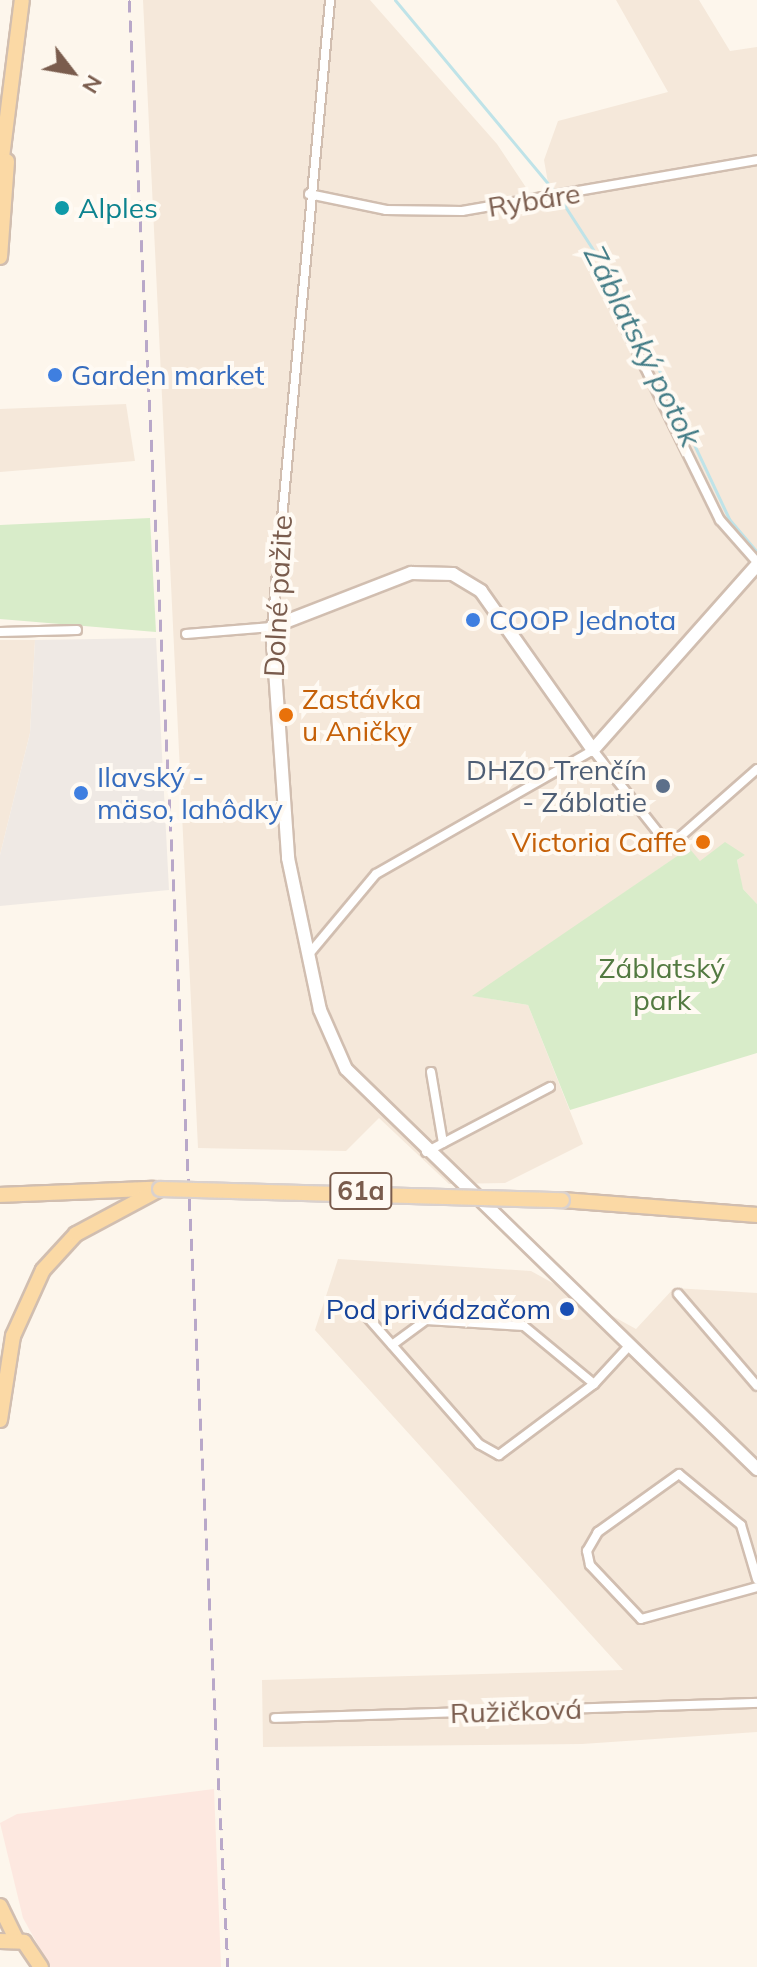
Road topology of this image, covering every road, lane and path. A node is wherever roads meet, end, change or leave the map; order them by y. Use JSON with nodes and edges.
{"nodes":[{"id":1,"x":22,"y":0,"type":"edge"},
{"id":2,"x":330,"y":0,"type":"edge"},
{"id":3,"x":6,"y":149,"type":"junction"},
{"id":4,"x":757,"y":160,"type":"edge"},
{"id":5,"x":0,"y":173,"type":"edge"},
{"id":6,"x":309,"y":194,"type":"junction"},
{"id":7,"x":0,"y":257,"type":"edge"},
{"id":8,"x":612,"y":300,"type":"dead end"},
{"id":9,"x":757,"y":563,"type":"edge"},
{"id":10,"x":272,"y":627,"type":"junction"},
{"id":11,"x":77,"y":630,"type":"dead end"},
{"id":12,"x":0,"y":632,"type":"edge"},
{"id":13,"x":186,"y":634,"type":"dead end"},
{"id":14,"x":593,"y":750,"type":"junction"},
{"id":15,"x":757,"y":769,"type":"edge"},
{"id":16,"x":309,"y":954,"type":"junction"},
{"id":17,"x":431,"y":1072,"type":"dead end"},
{"id":18,"x":550,"y":1087,"type":"dead end"},
{"id":19,"x":443,"y":1143,"type":"junction"},
{"id":20,"x":425,"y":1152,"type":"junction"},
{"id":21,"x":160,"y":1189,"type":"junction"},
{"id":22,"x":0,"y":1195,"type":"edge"},
{"id":23,"x":757,"y":1215,"type":"edge"},
{"id":24,"x":678,"y":1294,"type":"dead end"},
{"id":25,"x":363,"y":1312,"type":"dead end"},
{"id":26,"x":392,"y":1345,"type":"junction"},
{"id":27,"x":628,"y":1347,"type":"junction"},
{"id":28,"x":594,"y":1384,"type":"junction"},
{"id":29,"x":757,"y":1386,"type":"edge"},
{"id":30,"x":0,"y":1420,"type":"edge"},
{"id":31,"x":757,"y":1469,"type":"edge"},
{"id":32,"x":757,"y":1579,"type":"edge"},
{"id":33,"x":757,"y":1587,"type":"edge"},
{"id":34,"x":757,"y":1703,"type":"edge"},
{"id":35,"x":275,"y":1718,"type":"dead end"},
{"id":36,"x":0,"y":1906,"type":"edge"},
{"id":37,"x":16,"y":1939,"type":"junction"},
{"id":38,"x":0,"y":1941,"type":"edge"},
{"id":39,"x":41,"y":1967,"type":"edge"}],
"edges":[{"from":1,"to":3,"type":"main road"},
{"from":2,"to":6,"type":"street","name":"Dolné pažite"},
{"from":3,"to":5,"type":"main road"},
{"from":3,"to":7,"type":"main road"},
{"from":4,"to":6,"type":"street","name":"Rybáre"},
{"from":6,"to":10,"type":"street","name":"Dolné pažite"},
{"from":8,"to":9,"type":"street"},
{"from":9,"to":14,"type":"street"},
{"from":10,"to":13,"type":"street"},
{"from":10,"to":14,"type":"street"},
{"from":10,"to":16,"type":"street","name":"Dolné pažite"},
{"from":11,"to":12,"type":"street"},
{"from":14,"to":15,"type":"street"},
{"from":14,"to":16,"type":"street"},
{"from":16,"to":20,"type":"street","name":"Dolné pažite"},
{"from":17,"to":19,"type":"street"},
{"from":18,"to":19,"type":"street"},
{"from":19,"to":20,"type":"street"},
{"from":20,"to":27,"type":"street","name":"Dolné pažite"},
{"from":21,"to":22,"type":"main road","number":"61a"},
{"from":21,"to":23,"type":"main road","number":"61a","bridge":true},
{"from":21,"to":30,"type":"main road","number":"61a"},
{"from":24,"to":29,"type":"street"},
{"from":25,"to":26,"type":"street"},
{"from":26,"to":28,"type":"street"},
{"from":26,"to":28,"type":"street"},
{"from":27,"to":28,"type":"street"},
{"from":27,"to":31,"type":"street","name":"Dolné pažite"},
{"from":32,"to":33,"type":"street"},
{"from":34,"to":35,"type":"street","name":"Ružičková"},
{"from":36,"to":37,"type":"main road"},
{"from":37,"to":38,"type":"main road"},
{"from":37,"to":39,"type":"main road"}]}
